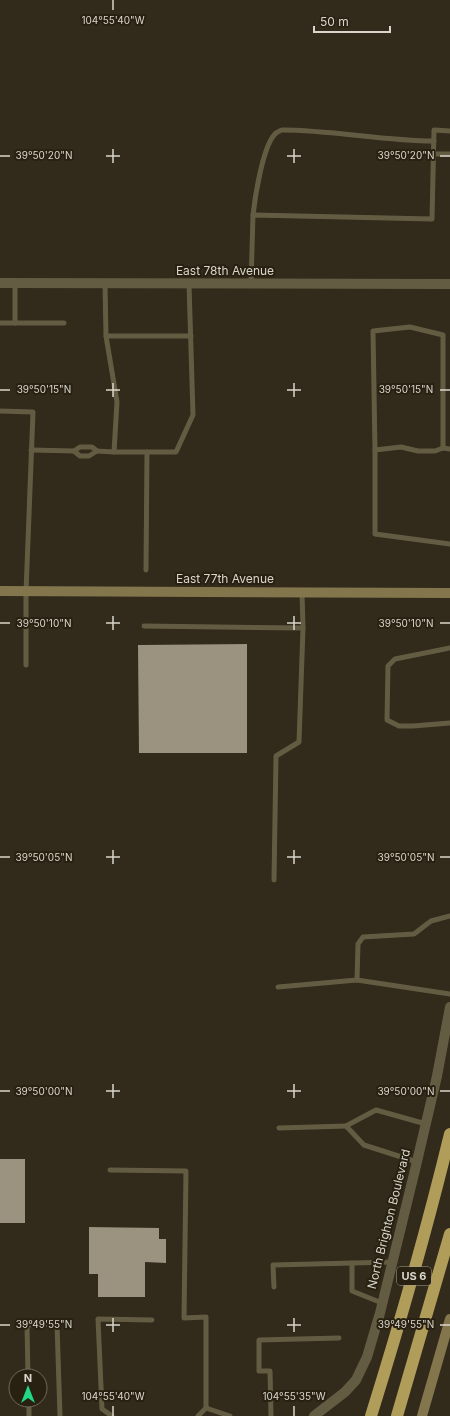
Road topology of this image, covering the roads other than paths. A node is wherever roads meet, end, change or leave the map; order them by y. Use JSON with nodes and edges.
{"nodes":[{"id":1,"x":450,"y":130,"type":"edge"},
{"id":2,"x":434,"y":141,"type":"junction"},
{"id":3,"x":434,"y":154,"type":"junction"},
{"id":4,"x":450,"y":154,"type":"edge"},
{"id":5,"x":253,"y":215,"type":"junction"},
{"id":6,"x":0,"y":283,"type":"edge"},
{"id":7,"x":15,"y":283,"type":"junction"},
{"id":8,"x":105,"y":284,"type":"junction"},
{"id":9,"x":190,"y":284,"type":"junction"},
{"id":10,"x":251,"y":284,"type":"junction"},
{"id":11,"x":450,"y":284,"type":"edge"},
{"id":12,"x":0,"y":323,"type":"edge"},
{"id":13,"x":15,"y":323,"type":"junction"},
{"id":14,"x":64,"y":323,"type":"dead end"},
{"id":15,"x":106,"y":336,"type":"junction"},
{"id":16,"x":191,"y":336,"type":"junction"},
{"id":17,"x":0,"y":412,"type":"edge"},
{"id":18,"x":443,"y":448,"type":"junction"},
{"id":19,"x":450,"y":449,"type":"edge"},
{"id":20,"x":31,"y":450,"type":"junction"},
{"id":21,"x":375,"y":450,"type":"junction"},
{"id":22,"x":74,"y":451,"type":"junction"},
{"id":23,"x":97,"y":451,"type":"junction"},
{"id":24,"x":114,"y":452,"type":"junction"},
{"id":25,"x":147,"y":452,"type":"junction"},
{"id":26,"x":450,"y":544,"type":"edge"},
{"id":27,"x":146,"y":570,"type":"dead end"},
{"id":28,"x":0,"y":592,"type":"edge"},
{"id":29,"x":26,"y":592,"type":"junction"},
{"id":30,"x":302,"y":592,"type":"junction"},
{"id":31,"x":450,"y":592,"type":"edge"},
{"id":32,"x":144,"y":626,"type":"dead end"},
{"id":33,"x":303,"y":628,"type":"junction"},
{"id":34,"x":450,"y":648,"type":"edge"},
{"id":35,"x":26,"y":665,"type":"dead end"},
{"id":36,"x":450,"y":723,"type":"edge"},
{"id":37,"x":274,"y":880,"type":"dead end"},
{"id":38,"x":450,"y":916,"type":"edge"},
{"id":39,"x":357,"y":980,"type":"junction"},
{"id":40,"x":278,"y":987,"type":"dead end"},
{"id":41,"x":450,"y":994,"type":"edge"},
{"id":42,"x":450,"y":1007,"type":"edge"},
{"id":43,"x":426,"y":1124,"type":"junction"},
{"id":44,"x":346,"y":1126,"type":"junction"},
{"id":45,"x":279,"y":1128,"type":"dead end"},
{"id":46,"x":450,"y":1134,"type":"edge"},
{"id":47,"x":417,"y":1162,"type":"junction"},
{"id":48,"x":110,"y":1170,"type":"dead end"},
{"id":49,"x":450,"y":1234,"type":"edge"},
{"id":50,"x":393,"y":1262,"type":"junction"},
{"id":51,"x":352,"y":1263,"type":"junction"},
{"id":52,"x":274,"y":1287,"type":"dead end"},
{"id":53,"x":382,"y":1303,"type":"junction"},
{"id":54,"x":152,"y":1320,"type":"dead end"},
{"id":55,"x":450,"y":1320,"type":"edge"},
{"id":56,"x":339,"y":1338,"type":"dead end"},
{"id":57,"x":28,"y":1368,"type":"edge"},
{"id":58,"x":206,"y":1408,"type":"junction"},
{"id":59,"x":60,"y":1416,"type":"edge"},
{"id":60,"x":112,"y":1416,"type":"edge"},
{"id":61,"x":198,"y":1416,"type":"edge"},
{"id":62,"x":230,"y":1416,"type":"edge"},
{"id":63,"x":271,"y":1416,"type":"edge"},
{"id":64,"x":314,"y":1416,"type":"edge"},
{"id":65,"x":371,"y":1416,"type":"edge"},
{"id":66,"x":397,"y":1416,"type":"edge"},
{"id":67,"x":422,"y":1416,"type":"edge"}],
"edges":[{"from":1,"to":2,"type":"lane"},
{"from":2,"to":3,"type":"lane"},
{"from":2,"to":5,"type":"lane"},
{"from":3,"to":4,"type":"lane"},
{"from":3,"to":5,"type":"lane"},
{"from":5,"to":10,"type":"lane"},
{"from":6,"to":7,"type":"street","name":"East 78th Avenue"},
{"from":7,"to":8,"type":"street","name":"East 78th Avenue"},
{"from":7,"to":13,"type":"lane"},
{"from":8,"to":9,"type":"street","name":"East 78th Avenue"},
{"from":8,"to":15,"type":"lane"},
{"from":9,"to":10,"type":"street","name":"East 78th Avenue"},
{"from":9,"to":16,"type":"lane"},
{"from":10,"to":11,"type":"street","name":"East 78th Avenue"},
{"from":12,"to":13,"type":"lane"},
{"from":13,"to":14,"type":"lane"},
{"from":15,"to":16,"type":"lane"},
{"from":15,"to":24,"type":"lane"},
{"from":16,"to":25,"type":"lane"},
{"from":17,"to":20,"type":"lane"},
{"from":18,"to":19,"type":"lane"},
{"from":18,"to":21,"type":"lane"},
{"from":18,"to":21,"type":"lane"},
{"from":20,"to":22,"type":"lane"},
{"from":20,"to":29,"type":"lane"},
{"from":21,"to":26,"type":"lane"},
{"from":22,"to":23,"type":"lane"},
{"from":22,"to":23,"type":"lane"},
{"from":23,"to":24,"type":"lane"},
{"from":24,"to":25,"type":"lane"},
{"from":25,"to":27,"type":"lane"},
{"from":28,"to":29,"type":"street","name":"East 77th Avenue"},
{"from":29,"to":30,"type":"street","name":"East 77th Avenue"},
{"from":29,"to":35,"type":"lane"},
{"from":30,"to":31,"type":"street","name":"East 77th Avenue"},
{"from":30,"to":33,"type":"lane"},
{"from":32,"to":33,"type":"lane"},
{"from":33,"to":37,"type":"lane"},
{"from":34,"to":36,"type":"lane"},
{"from":38,"to":39,"type":"lane"},
{"from":39,"to":40,"type":"lane"},
{"from":39,"to":41,"type":"lane"},
{"from":42,"to":43,"type":"street","name":"North Brighton Boulevard"},
{"from":43,"to":44,"type":"lane"},
{"from":43,"to":47,"type":"street","name":"North Brighton Boulevard"},
{"from":44,"to":45,"type":"lane"},
{"from":44,"to":47,"type":"lane"},
{"from":46,"to":65,"type":"highway","number":"US 6"},
{"from":47,"to":50,"type":"street","name":"North Brighton Boulevard"},
{"from":48,"to":58,"type":"lane"},
{"from":49,"to":66,"type":"highway","number":"US 6"},
{"from":50,"to":51,"type":"lane"},
{"from":50,"to":53,"type":"street","name":"North Brighton Boulevard"},
{"from":51,"to":52,"type":"lane"},
{"from":51,"to":53,"type":"lane"},
{"from":53,"to":64,"type":"street","name":"North Brighton Boulevard"},
{"from":54,"to":60,"type":"lane"},
{"from":55,"to":67,"type":"street"},
{"from":56,"to":63,"type":"lane"},
{"from":57,"to":59,"type":"lane"},
{"from":58,"to":61,"type":"lane"},
{"from":58,"to":62,"type":"lane"}]}
